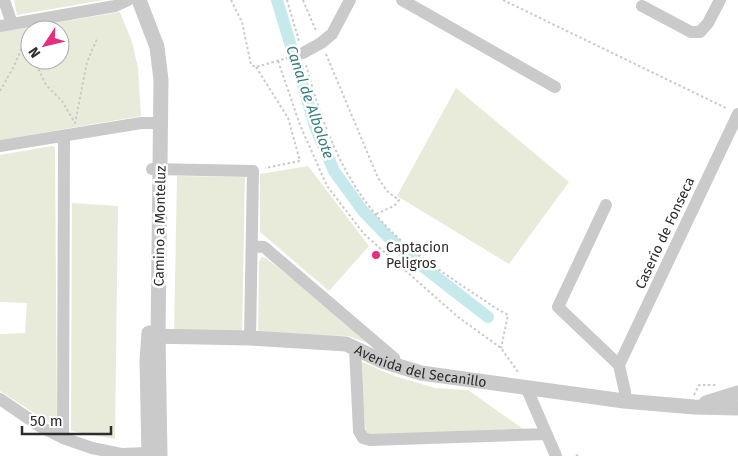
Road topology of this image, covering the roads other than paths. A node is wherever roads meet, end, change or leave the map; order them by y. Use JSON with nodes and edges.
{"nodes":[{"id":1,"x":4,"y":0,"type":"edge"},
{"id":2,"x":129,"y":0,"type":"edge"},
{"id":3,"x":139,"y":0,"type":"edge"},
{"id":4,"x":350,"y":0,"type":"edge"},
{"id":5,"x":402,"y":0,"type":"edge"},
{"id":6,"x":720,"y":0,"type":"edge"},
{"id":7,"x":642,"y":6,"type":"dead end"},
{"id":8,"x":6,"y":26,"type":"edge"},
{"id":9,"x":303,"y":53,"type":"road end"},
{"id":10,"x":555,"y":86,"type":"dead end"},
{"id":11,"x":738,"y":114,"type":"edge"},
{"id":12,"x":153,"y":123,"type":"junction"},
{"id":13,"x":64,"y":136,"type":"junction"},
{"id":14,"x":0,"y":146,"type":"edge"},
{"id":15,"x":156,"y":169,"type":"junction"},
{"id":16,"x":606,"y":205,"type":"dead end"},
{"id":17,"x":252,"y":246,"type":"junction"},
{"id":18,"x":153,"y":336,"type":"junction"},
{"id":19,"x":250,"y":338,"type":"junction"},
{"id":20,"x":355,"y":348,"type":"junction"},
{"id":21,"x":396,"y":365,"type":"junction"},
{"id":22,"x":619,"y":365,"type":"junction"},
{"id":23,"x":526,"y":387,"type":"junction"},
{"id":24,"x":738,"y":393,"type":"edge"},
{"id":25,"x":0,"y":399,"type":"edge"},
{"id":26,"x":624,"y":401,"type":"junction"},
{"id":27,"x":694,"y":407,"type":"junction"},
{"id":28,"x":738,"y":408,"type":"edge"},
{"id":29,"x":546,"y":434,"type":"junction"},
{"id":30,"x":63,"y":438,"type":"junction"},
{"id":31,"x":152,"y":455,"type":"edge"},
{"id":32,"x":556,"y":456,"type":"edge"}],
"edges":[{"from":1,"to":8,"type":"street"},
{"from":2,"to":8,"type":"street"},
{"from":2,"to":12,"type":"street","name":"Camino a Monteluz"},
{"from":3,"to":15,"type":"street","name":"Camino a Monteluz"},
{"from":4,"to":9,"type":"street"},
{"from":5,"to":10,"type":"street"},
{"from":6,"to":7,"type":"street"},
{"from":11,"to":22,"type":"street","name":"Caserío de Fonseca"},
{"from":12,"to":13,"type":"street"},
{"from":12,"to":15,"type":"street","name":"Camino a Monteluz"},
{"from":13,"to":14,"type":"street"},
{"from":13,"to":30,"type":"street"},
{"from":15,"to":17,"type":"street"},
{"from":15,"to":18,"type":"street","name":"Camino a Monteluz"},
{"from":16,"to":22,"type":"street"},
{"from":17,"to":19,"type":"street"},
{"from":17,"to":21,"type":"street"},
{"from":18,"to":19,"type":"street","name":"Avenida del Secanillo"},
{"from":18,"to":31,"type":"street","name":"Camino a Monteluz"},
{"from":19,"to":20,"type":"street","name":"Avenida del Secanillo"},
{"from":20,"to":21,"type":"street","name":"Avenida del Secanillo"},
{"from":20,"to":29,"type":"street"},
{"from":21,"to":23,"type":"street","name":"Avenida del Secanillo"},
{"from":22,"to":26,"type":"street"},
{"from":23,"to":26,"type":"street","name":"Avenida del Secanillo"},
{"from":23,"to":29,"type":"street"},
{"from":24,"to":27,"type":"street","name":"Avenida del Secanillo"},
{"from":25,"to":30,"type":"street"},
{"from":26,"to":27,"type":"street","name":"Avenida del Secanillo"},
{"from":27,"to":28,"type":"street","name":"Avenida del Secanillo"},
{"from":29,"to":32,"type":"street"},
{"from":30,"to":31,"type":"street"}]}
